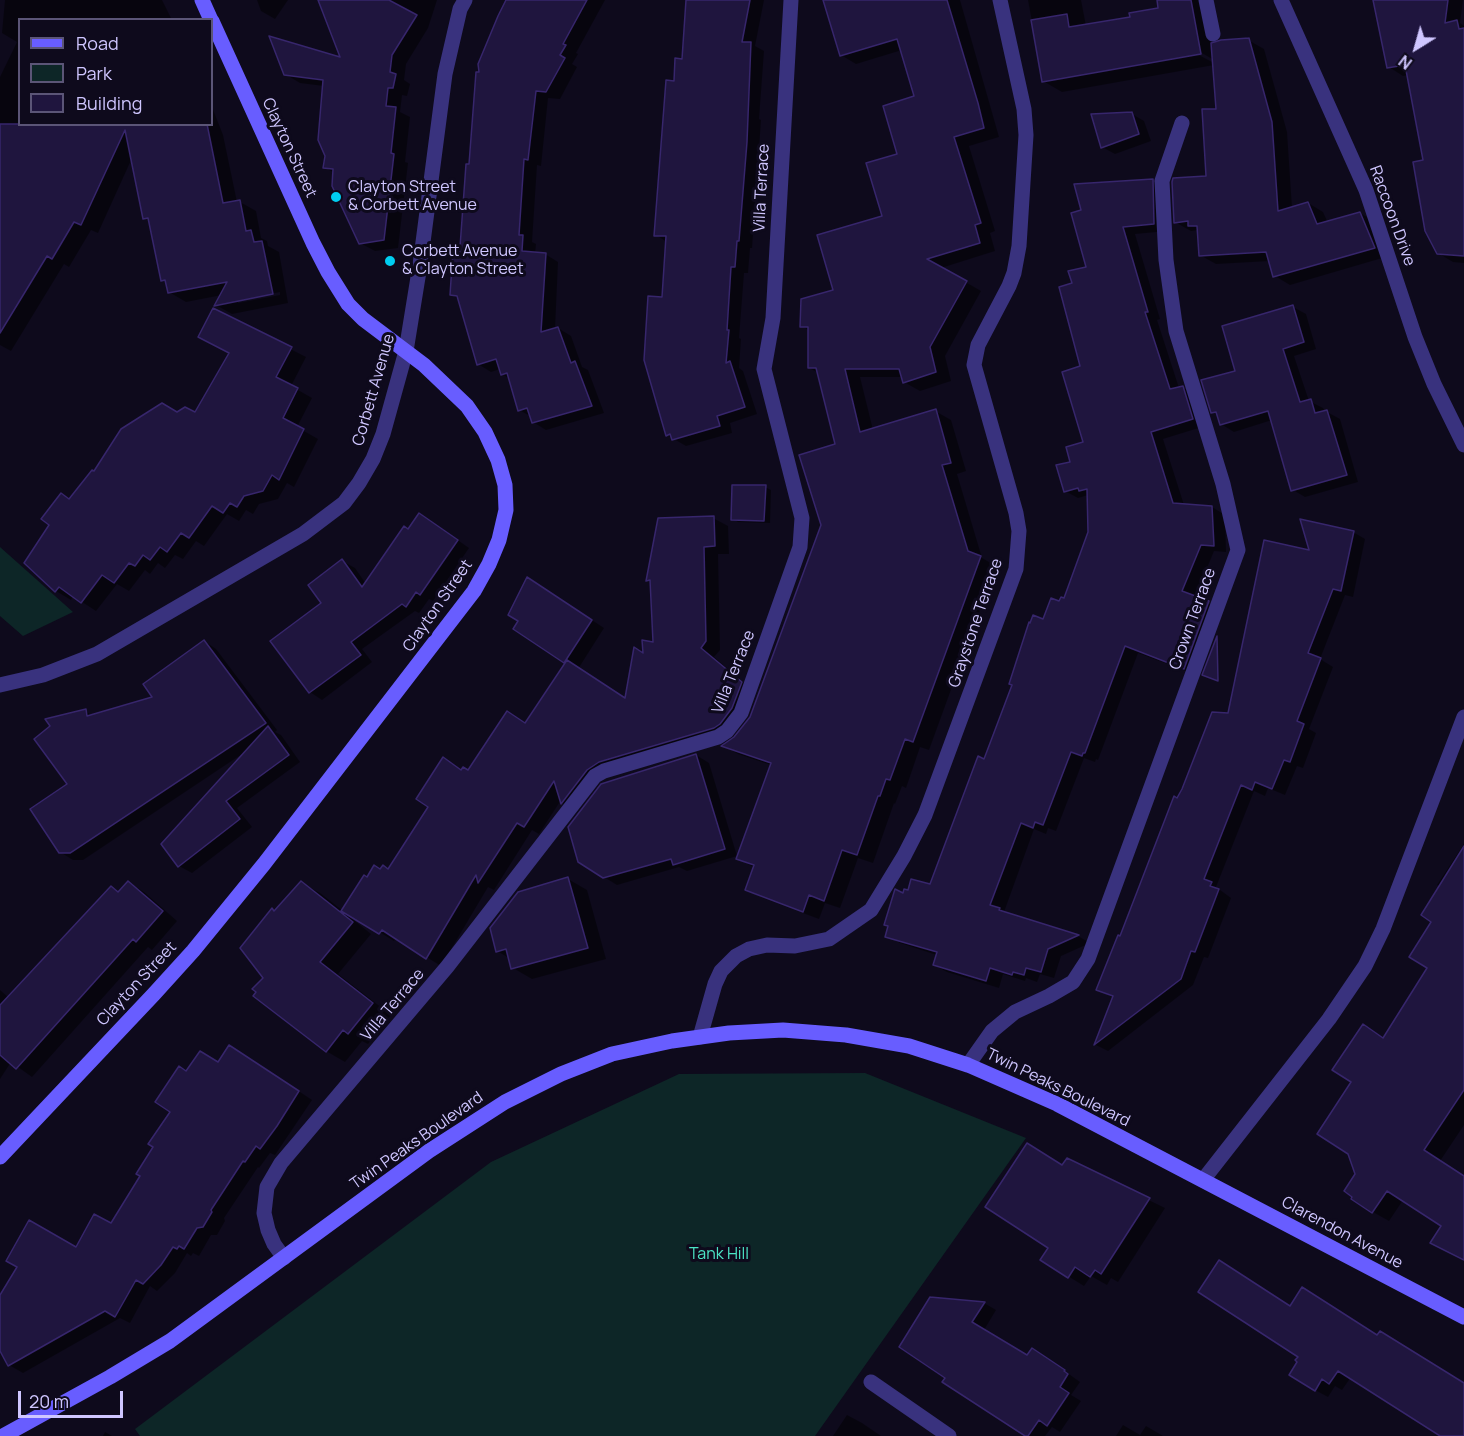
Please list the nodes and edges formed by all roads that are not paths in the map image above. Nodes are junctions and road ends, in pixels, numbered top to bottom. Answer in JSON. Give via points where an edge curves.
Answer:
{"nodes":[{"id":1,"x":202,"y":0,"type":"edge"},
{"id":2,"x":465,"y":0,"type":"edge"},
{"id":3,"x":791,"y":0,"type":"edge"},
{"id":4,"x":1000,"y":0,"type":"edge"},
{"id":5,"x":1206,"y":0,"type":"edge"},
{"id":6,"x":1281,"y":0,"type":"edge"},
{"id":7,"x":210,"y":18,"type":"edge"},
{"id":8,"x":213,"y":24,"type":"edge"},
{"id":9,"x":1213,"y":34,"type":"dead end"},
{"id":10,"x":1182,"y":123,"type":"dead end"},
{"id":11,"x":406,"y":351,"type":"junction"},
{"id":12,"x":1464,"y":445,"type":"edge"},
{"id":13,"x":0,"y":685,"type":"edge"},
{"id":14,"x":1464,"y":717,"type":"edge"},
{"id":15,"x":700,"y":1037,"type":"junction"},
{"id":16,"x":968,"y":1065,"type":"junction"},
{"id":17,"x":0,"y":1156,"type":"edge"},
{"id":18,"x":1203,"y":1180,"type":"junction"},
{"id":19,"x":284,"y":1258,"type":"junction"},
{"id":20,"x":1464,"y":1317,"type":"edge"},
{"id":21,"x":871,"y":1382,"type":"dead end"},
{"id":22,"x":3,"y":1436,"type":"edge"},
{"id":23,"x":949,"y":1436,"type":"edge"}],
"edges":[{"from":1,"to":7,"type":"main road","name":"Clayton Street"},
{"from":2,"to":11,"type":"street","name":"Corbett Avenue","via":[[446,74]]},
{"from":3,"to":19,"type":"street","name":"Villa Terrace","via":[[773,318],[764,369],[802,518],[800,547],[741,712],[718,737],[595,776],[421,1000],[277,1169],[267,1186],[264,1213],[274,1244]]},
{"from":4,"to":15,"type":"street","name":"Graystone Terrace","via":[[1024,109],[1019,246],[1014,273],[978,345],[974,365],[1016,513],[1016,569],[924,815],[871,910],[829,939],[795,946],[767,945],[736,956],[715,984]]},
{"from":5,"to":9,"type":"street"},
{"from":6,"to":12,"type":"street","name":"Raccoon Drive","via":[[1366,190],[1415,337]]},
{"from":8,"to":11,"type":"main road","name":"Clayton Street","via":[[328,272],[348,304]]},
{"from":10,"to":16,"type":"street","name":"Crown Terrace","via":[[1162,181],[1166,260],[1176,331],[1223,484],[1238,550],[1088,959],[1073,982],[1015,1012],[992,1031]]},
{"from":11,"to":13,"type":"street","name":"Corbett Avenue","via":[[373,459],[344,504],[303,534],[97,654],[43,675]]},
{"from":11,"to":17,"type":"main road","name":"Clayton Street","via":[[467,406],[498,460],[506,510],[489,564],[454,619],[227,910],[154,994]]},
{"from":14,"to":18,"type":"street","via":[[1387,919],[1365,966],[1329,1019]]},
{"from":15,"to":16,"type":"main road","name":"Twin Peaks Boulevard","via":[[813,1031],[909,1046]]},
{"from":15,"to":19,"type":"main road","name":"Twin Peaks Boulevard","via":[[612,1054],[505,1102],[444,1140]]},
{"from":16,"to":18,"type":"main road","name":"Twin Peaks Boulevard","via":[[1029,1090]]},
{"from":18,"to":20,"type":"main road","name":"Clarendon Avenue"},
{"from":19,"to":22,"type":"main road","name":"Twin Peaks Boulevard","via":[[141,1360]]},
{"from":21,"to":23,"type":"street"}]}
